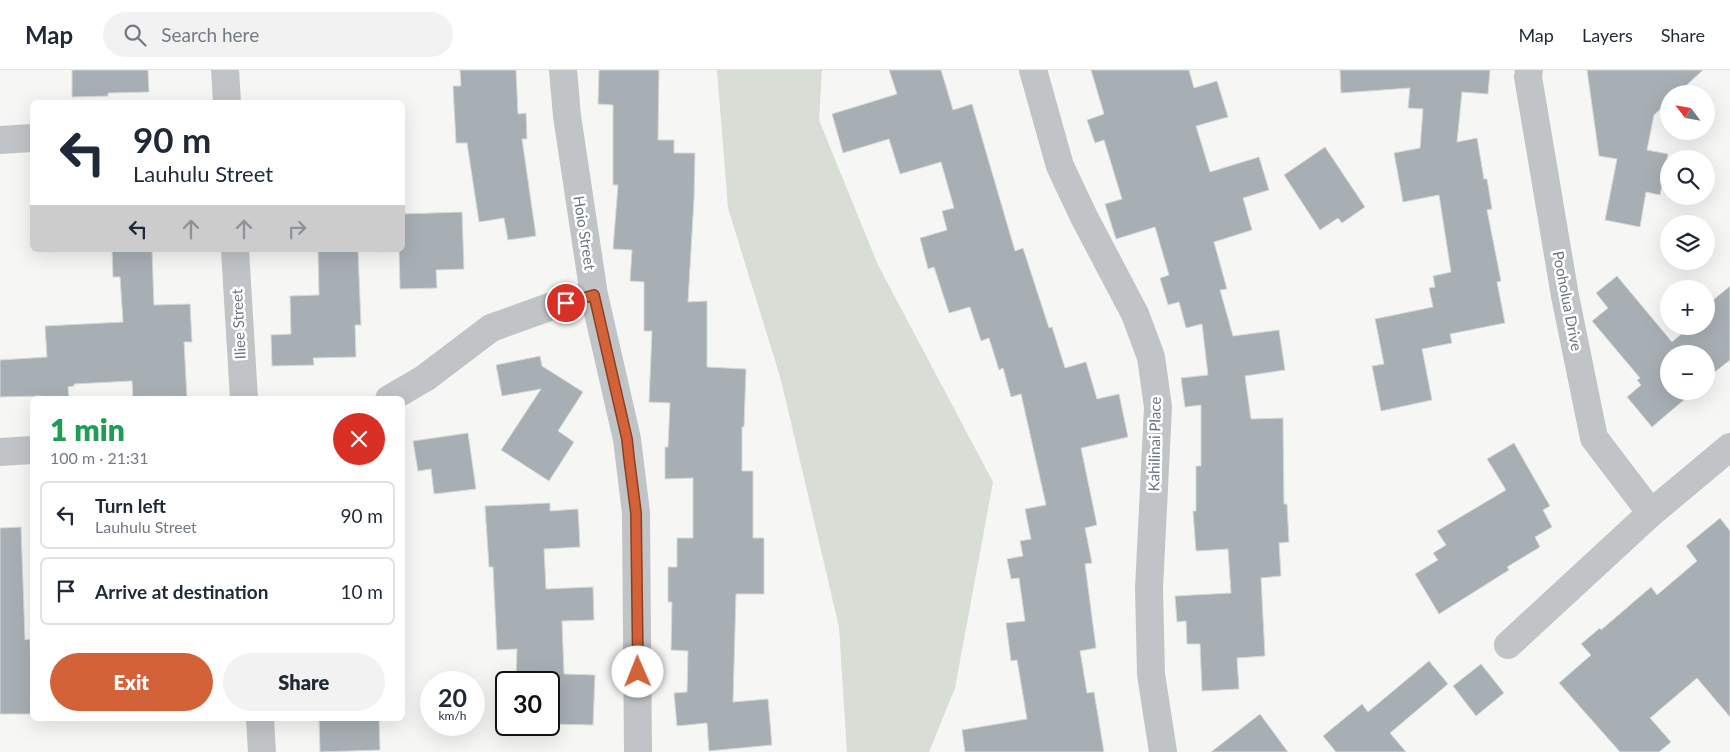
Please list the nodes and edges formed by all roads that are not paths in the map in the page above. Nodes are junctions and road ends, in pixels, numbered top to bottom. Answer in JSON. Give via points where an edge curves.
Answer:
{"nodes":[{"id":1,"x":226,"y":70,"type":"edge"},
{"id":2,"x":563,"y":70,"type":"edge"},
{"id":3,"x":1033,"y":70,"type":"edge"},
{"id":4,"x":1529,"y":70,"type":"edge"},
{"id":5,"x":227,"y":100,"type":"edge"},
{"id":6,"x":30,"y":138,"type":"edge"},
{"id":7,"x":0,"y":140,"type":"edge"},
{"id":8,"x":235,"y":252,"type":"edge"},
{"id":9,"x":594,"y":295,"type":"junction"},
{"id":10,"x":244,"y":396,"type":"edge"},
{"id":11,"x":394,"y":396,"type":"edge"},
{"id":12,"x":1730,"y":447,"type":"edge"},
{"id":13,"x":30,"y":450,"type":"edge"},
{"id":14,"x":0,"y":452,"type":"edge"},
{"id":15,"x":1651,"y":512,"type":"junction"},
{"id":16,"x":1508,"y":645,"type":"dead end"},
{"id":17,"x":260,"y":721,"type":"edge"},
{"id":18,"x":262,"y":752,"type":"edge"},
{"id":19,"x":638,"y":752,"type":"edge"},
{"id":20,"x":1163,"y":752,"type":"edge"}],
"edges":[{"from":1,"to":5,"type":"street"},
{"from":2,"to":9,"type":"street","name":"Hoio Street"},
{"from":3,"to":20,"type":"street","name":"Kahilinai Place","via":[[1060,166],[1135,314],[1151,357],[1158,407],[1149,589],[1151,674]]},
{"from":4,"to":15,"type":"street","name":"Pooholua Drive","via":[[1565,296],[1594,438]]},
{"from":6,"to":7,"type":"street"},
{"from":8,"to":10,"type":"street","name":"Iliee Street"},
{"from":9,"to":11,"type":"street","via":[[491,328],[425,378]]},
{"from":9,"to":19,"type":"street","name":"Hoio Street","via":[[627,439],[636,513]]},
{"from":12,"to":15,"type":"street"},
{"from":13,"to":14,"type":"street"},
{"from":15,"to":16,"type":"street"},
{"from":17,"to":18,"type":"street"}]}
